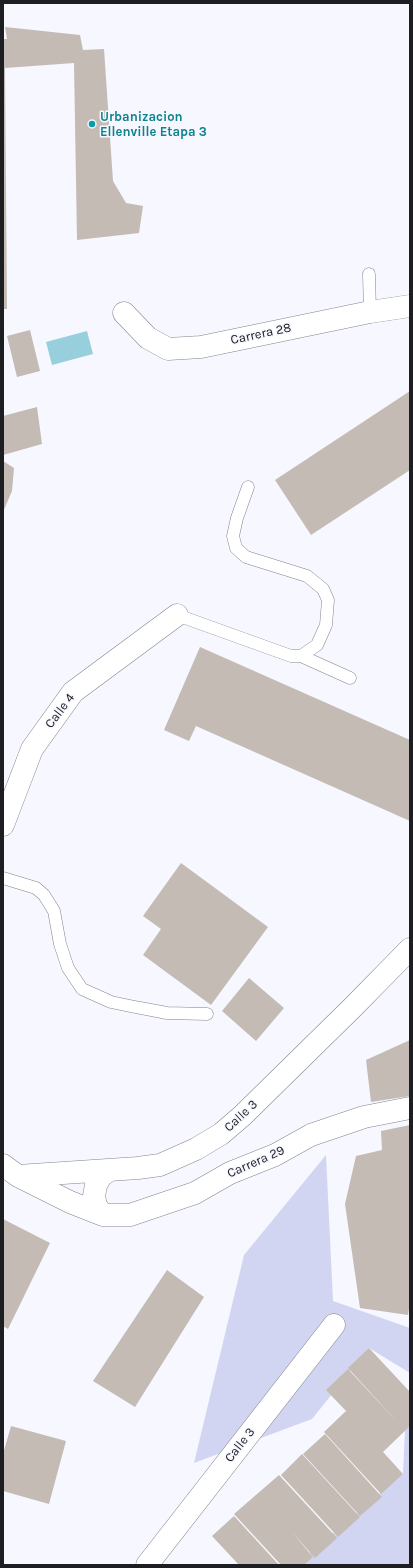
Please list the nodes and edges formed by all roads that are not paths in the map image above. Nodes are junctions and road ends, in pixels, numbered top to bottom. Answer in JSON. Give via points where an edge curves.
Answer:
{"nodes":[{"id":1,"x":369,"y":274,"type":"dead end"},
{"id":2,"x":410,"y":306,"type":"edge"},
{"id":3,"x":370,"y":312,"type":"junction"},
{"id":4,"x":124,"y":313,"type":"dead end"},
{"id":5,"x":248,"y":487,"type":"dead end"},
{"id":6,"x":177,"y":615,"type":"joint"},
{"id":7,"x":301,"y":656,"type":"junction"},
{"id":8,"x":350,"y":678,"type":"dead end"},
{"id":9,"x":3,"y":825,"type":"edge"},
{"id":10,"x":3,"y":878,"type":"edge"},
{"id":11,"x":410,"y":949,"type":"edge"},
{"id":12,"x":207,"y":1014,"type":"dead end"},
{"id":13,"x":410,"y":1108,"type":"edge"},
{"id":14,"x":110,"y":1170,"type":"junction"},
{"id":15,"x":11,"y":1171,"type":"edge"},
{"id":16,"x":103,"y":1215,"type":"junction"},
{"id":17,"x":334,"y":1325,"type":"dead end"},
{"id":18,"x":147,"y":1565,"type":"edge"}],
"edges":[{"from":1,"to":3,"type":"lane"},
{"from":2,"to":3,"type":"street","name":"Carrera 28"},
{"from":3,"to":4,"type":"street","name":"Carrera 28","via":[[201,347],[168,350],[148,338]]},
{"from":5,"to":7,"type":"lane","via":[[233,536],[236,548],[246,557],[307,576],[324,590],[328,600],[326,625],[317,645]]},
{"from":6,"to":7,"type":"lane","via":[[291,656]]},
{"from":6,"to":9,"type":"street","name":"Calle 4","via":[[73,692],[32,749]]},
{"from":7,"to":8,"type":"lane"},
{"from":10,"to":12,"type":"lane","via":[[36,888],[44,895],[54,911],[60,944],[68,968],[82,989],[111,1002],[130,1006],[168,1013]]},
{"from":11,"to":14,"type":"street","name":"Calle 3","via":[[221,1134],[196,1149],[160,1165]]},
{"from":13,"to":16,"type":"street","name":"Carrera 29","via":[[364,1117],[311,1135],[275,1155],[230,1173],[195,1193],[130,1215]]},
{"from":14,"to":15,"type":"street","name":"Calle 3"},
{"from":14,"to":16,"type":"street","via":[[101,1176],[94,1196],[96,1206]]},
{"from":15,"to":16,"type":"street","name":"Carrera 29","via":[[70,1202]]},
{"from":17,"to":18,"type":"street","name":"Calle 3"}]}
